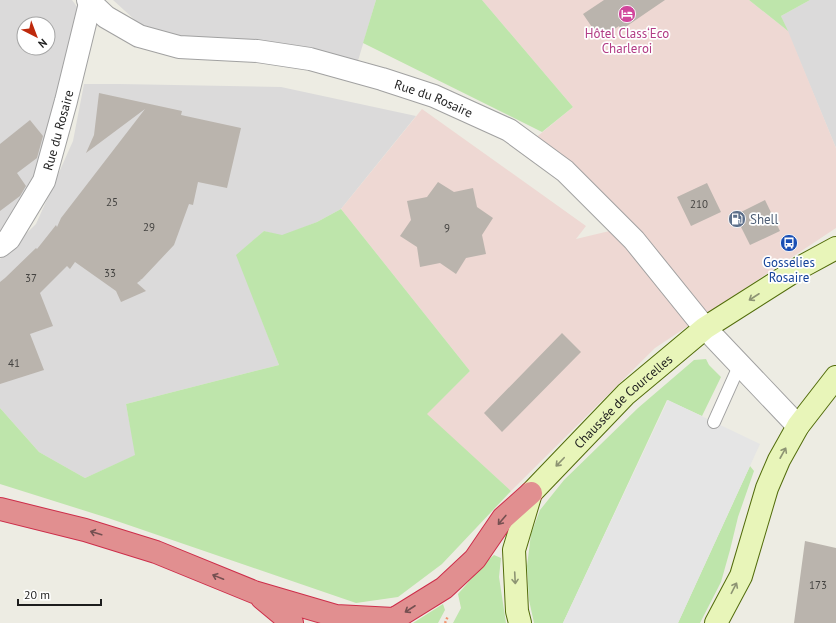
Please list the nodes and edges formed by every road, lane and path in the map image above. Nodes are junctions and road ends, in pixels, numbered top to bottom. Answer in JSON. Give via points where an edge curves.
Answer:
{"nodes":[{"id":1,"x":89,"y":1,"type":"edge"},
{"id":2,"x":0,"y":246,"type":"edge"},
{"id":3,"x":836,"y":248,"type":"edge"},
{"id":4,"x":705,"y":328,"type":"junction"},
{"id":5,"x":740,"y":364,"type":"junction"},
{"id":6,"x":836,"y":377,"type":"edge"},
{"id":7,"x":714,"y":422,"type":"dead end"},
{"id":8,"x":798,"y":426,"type":"junction"},
{"id":9,"x":530,"y":493,"type":"junction"},
{"id":10,"x":0,"y":509,"type":"edge"},
{"id":11,"x":254,"y":592,"type":"junction"},
{"id":12,"x":292,"y":623,"type":"edge"},
{"id":13,"x":520,"y":623,"type":"edge"},
{"id":14,"x":716,"y":623,"type":"edge"}],
"edges":[{"from":1,"to":2,"type":"street","name":"Rue du Rosaire","via":[[44,181],[9,239]]},
{"from":1,"to":4,"type":"street","name":"Rue du Rosaire","via":[[106,18],[139,36],[179,47],[257,50],[310,58],[434,96],[508,130],[565,171],[634,240]]},
{"from":3,"to":4,"type":"main road","name":"Chaussée de Courcelles","one_way":true,"via":[[801,267]]},
{"from":4,"to":5,"type":"street","name":"Rue du Rosaire"},
{"from":4,"to":9,"type":"main road","name":"Chaussée de Courcelles","one_way":true,"via":[[626,394]]},
{"from":5,"to":7,"type":"lane"},
{"from":5,"to":8,"type":"street","name":"Rue du Rosaire"},
{"from":6,"to":8,"type":"main road"},
{"from":14,"to":8,"type":"main road","one_way":true,"via":[[741,576],[767,488]]},
{"from":9,"to":11,"type":"highway","one_way":true,"via":[[502,518],[475,559],[444,588],[394,619],[336,616]]},
{"from":9,"to":13,"type":"main road","name":"Chaussée de Courcelles","one_way":true,"via":[[514,550],[516,611]]},
{"from":11,"to":10,"type":"highway","one_way":true,"via":[[156,552],[86,530]]},
{"from":11,"to":12,"type":"highway"}]}
